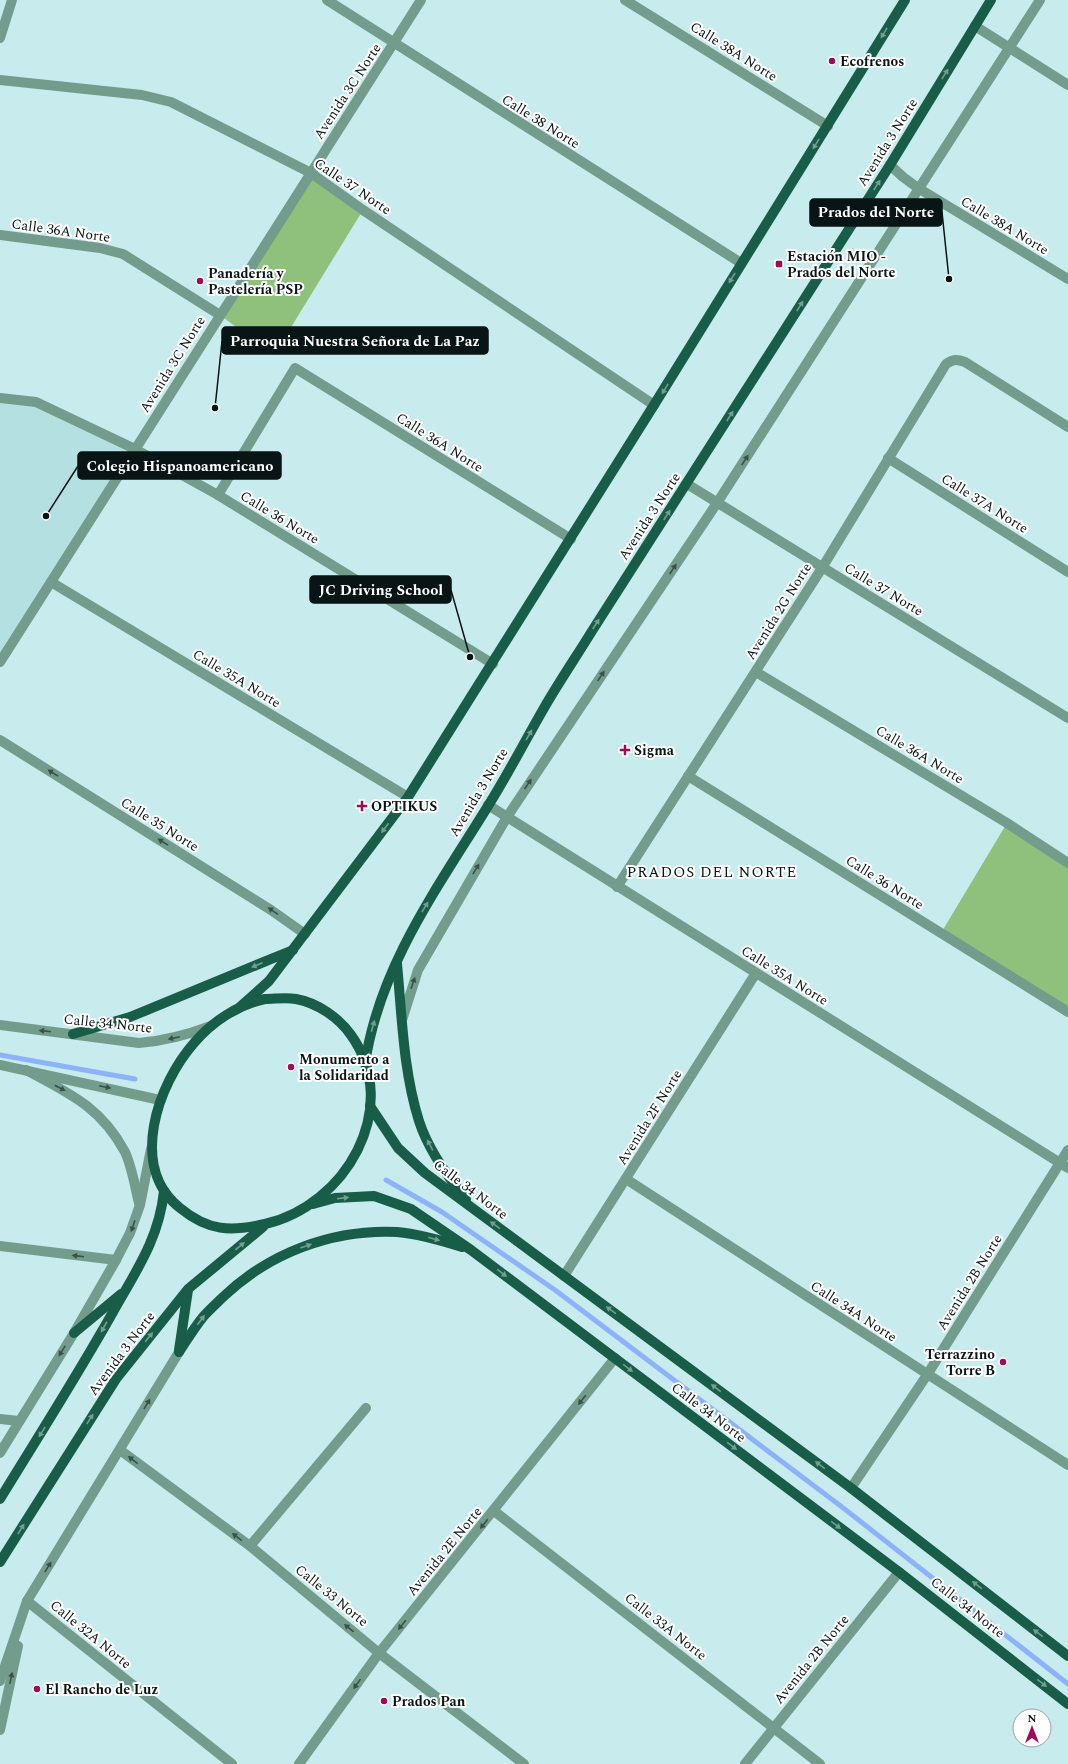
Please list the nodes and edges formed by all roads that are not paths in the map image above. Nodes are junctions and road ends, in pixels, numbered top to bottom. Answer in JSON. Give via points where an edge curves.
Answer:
{"nodes":[{"id":1,"x":12,"y":0,"type":"edge"},
{"id":2,"x":326,"y":0,"type":"edge"},
{"id":3,"x":421,"y":0,"type":"edge"},
{"id":4,"x":626,"y":0,"type":"edge"},
{"id":5,"x":905,"y":0,"type":"edge"},
{"id":6,"x":991,"y":0,"type":"edge"},
{"id":7,"x":1040,"y":0,"type":"edge"},
{"id":8,"x":975,"y":26,"type":"junction"},
{"id":9,"x":0,"y":38,"type":"edge"},
{"id":10,"x":394,"y":44,"type":"junction"},
{"id":11,"x":1009,"y":48,"type":"junction"},
{"id":12,"x":0,"y":80,"type":"edge"},
{"id":13,"x":1068,"y":85,"type":"edge"},
{"id":14,"x":828,"y":126,"type":"junction"},
{"id":15,"x":890,"y":165,"type":"junction"},
{"id":16,"x":311,"y":173,"type":"junction"},
{"id":17,"x":918,"y":188,"type":"junction"},
{"id":18,"x":0,"y":235,"type":"edge"},
{"id":19,"x":741,"y":263,"type":"junction"},
{"id":20,"x":1068,"y":280,"type":"edge"},
{"id":21,"x":220,"y":315,"type":"junction"},
{"id":22,"x":0,"y":398,"type":"edge"},
{"id":23,"x":654,"y":405,"type":"junction"},
{"id":24,"x":1068,"y":427,"type":"edge"},
{"id":25,"x":135,"y":449,"type":"junction"},
{"id":26,"x":888,"y":458,"type":"junction"},
{"id":27,"x":687,"y":484,"type":"junction"},
{"id":28,"x":218,"y":496,"type":"junction"},
{"id":29,"x":717,"y":503,"type":"junction"},
{"id":30,"x":571,"y":539,"type":"junction"},
{"id":31,"x":822,"y":568,"type":"junction"},
{"id":32,"x":1068,"y":572,"type":"edge"},
{"id":33,"x":51,"y":582,"type":"junction"},
{"id":34,"x":0,"y":662,"type":"edge"},
{"id":35,"x":493,"y":664,"type":"junction"},
{"id":36,"x":756,"y":672,"type":"junction"},
{"id":37,"x":1068,"y":718,"type":"edge"},
{"id":38,"x":0,"y":740,"type":"edge"},
{"id":39,"x":688,"y":776,"type":"junction"},
{"id":40,"x":408,"y":797,"type":"junction"},
{"id":41,"x":488,"y":806,"type":"junction"},
{"id":42,"x":507,"y":817,"type":"junction"},
{"id":43,"x":1068,"y":863,"type":"edge"},
{"id":44,"x":617,"y":887,"type":"junction"},
{"id":45,"x":305,"y":934,"type":"junction"},
{"id":46,"x":293,"y":950,"type":"junction"},
{"id":47,"x":397,"y":960,"type":"junction"},
{"id":48,"x":756,"y":973,"type":"junction"},
{"id":49,"x":240,"y":1007,"type":"junction"},
{"id":50,"x":1068,"y":1012,"type":"edge"},
{"id":51,"x":402,"y":1020,"type":"junction"},
{"id":52,"x":0,"y":1025,"type":"edge"},
{"id":53,"x":211,"y":1026,"type":"junction"},
{"id":54,"x":73,"y":1034,"type":"junction"},
{"id":55,"x":365,"y":1064,"type":"junction"},
{"id":56,"x":0,"y":1065,"type":"edge"},
{"id":57,"x":26,"y":1070,"type":"junction"},
{"id":58,"x":160,"y":1100,"type":"junction"},
{"id":59,"x":370,"y":1106,"type":"junction"},
{"id":60,"x":152,"y":1147,"type":"junction"},
{"id":61,"x":1068,"y":1150,"type":"edge"},
{"id":62,"x":1064,"y":1166,"type":"edge"},
{"id":63,"x":626,"y":1179,"type":"junction"},
{"id":64,"x":164,"y":1191,"type":"junction"},
{"id":65,"x":312,"y":1204,"type":"junction"},
{"id":66,"x":140,"y":1205,"type":"junction"},
{"id":67,"x":476,"y":1211,"type":"junction"},
{"id":68,"x":266,"y":1224,"type":"junction"},
{"id":69,"x":0,"y":1246,"type":"edge"},
{"id":70,"x":471,"y":1250,"type":"junction"},
{"id":71,"x":116,"y":1260,"type":"junction"},
{"id":72,"x":564,"y":1276,"type":"junction"},
{"id":73,"x":188,"y":1289,"type":"junction"},
{"id":74,"x":125,"y":1290,"type":"junction"},
{"id":75,"x":74,"y":1333,"type":"junction"},
{"id":76,"x":179,"y":1352,"type":"junction"},
{"id":77,"x":614,"y":1358,"type":"junction"},
{"id":78,"x":927,"y":1375,"type":"junction"},
{"id":79,"x":366,"y":1408,"type":"dead end"},
{"id":80,"x":0,"y":1419,"type":"edge"},
{"id":81,"x":19,"y":1421,"type":"junction"},
{"id":82,"x":120,"y":1450,"type":"junction"},
{"id":83,"x":0,"y":1453,"type":"edge"},
{"id":84,"x":1068,"y":1465,"type":"edge"},
{"id":85,"x":851,"y":1488,"type":"junction"},
{"id":86,"x":0,"y":1499,"type":"edge"},
{"id":87,"x":494,"y":1511,"type":"junction"},
{"id":88,"x":250,"y":1546,"type":"junction"},
{"id":89,"x":0,"y":1562,"type":"edge"},
{"id":90,"x":899,"y":1572,"type":"junction"},
{"id":91,"x":27,"y":1601,"type":"junction"},
{"id":92,"x":379,"y":1653,"type":"junction"},
{"id":93,"x":1068,"y":1656,"type":"edge"},
{"id":94,"x":0,"y":1681,"type":"edge"},
{"id":95,"x":1068,"y":1704,"type":"edge"},
{"id":96,"x":773,"y":1727,"type":"junction"},
{"id":97,"x":0,"y":1730,"type":"edge"},
{"id":98,"x":232,"y":1764,"type":"edge"},
{"id":99,"x":299,"y":1764,"type":"edge"},
{"id":100,"x":524,"y":1764,"type":"edge"},
{"id":101,"x":745,"y":1764,"type":"edge"},
{"id":102,"x":820,"y":1764,"type":"edge"}],
"edges":[{"from":1,"to":9,"type":"street"},
{"from":2,"to":10,"type":"street","name":"Calle 38 Norte"},
{"from":3,"to":10,"type":"street","name":"Avenida 3C Norte"},
{"from":4,"to":14,"type":"street","name":"Calle 38A Norte"},
{"from":5,"to":14,"type":"main road","one_way":true},
{"from":6,"to":8,"type":"main road","name":"Avenida 3 Norte"},
{"from":7,"to":11,"type":"street"},
{"from":8,"to":11,"type":"street"},
{"from":15,"to":8,"type":"main road","name":"Avenida 3 Norte","one_way":true},
{"from":10,"to":16,"type":"street","name":"Avenida 3C Norte"},
{"from":10,"to":19,"type":"street","name":"Calle 38 Norte"},
{"from":11,"to":13,"type":"street"},
{"from":11,"to":17,"type":"street"},
{"from":12,"to":16,"type":"street","name":"Calle 37 Norte","via":[[142,95],[171,102]]},
{"from":14,"to":19,"type":"main road","one_way":true},
{"from":15,"to":17,"type":"street","name":"Calle 38A Norte"},
{"from":27,"to":15,"type":"main road","name":"Avenida 3 Norte","one_way":true},
{"from":16,"to":21,"type":"street","name":"Avenida 3C Norte"},
{"from":16,"to":23,"type":"street","name":"Calle 37 Norte"},
{"from":17,"to":20,"type":"street","name":"Calle 38A Norte"},
{"from":29,"to":17,"type":"street","one_way":true},
{"from":18,"to":21,"type":"street","name":"Calle 36A Norte","via":[[100,248],[123,254]]},
{"from":19,"to":23,"type":"main road","one_way":true},
{"from":21,"to":25,"type":"street","name":"Avenida 3C Norte"},
{"from":22,"to":25,"type":"street","name":"Calle 36 Norte","via":[[36,402]]},
{"from":23,"to":30,"type":"main road"},
{"from":24,"to":26,"type":"street","name":"Avenida 2G Norte","via":[[965,362],[951,360],[946,364]]},
{"from":25,"to":28,"type":"street","name":"Calle 36 Norte"},
{"from":25,"to":33,"type":"street","name":"Avenida 3C Norte"},
{"from":26,"to":31,"type":"street","name":"Avenida 2G Norte"},
{"from":26,"to":32,"type":"street","name":"Calle 37A Norte"},
{"from":27,"to":29,"type":"street","name":"Calle 37 Norte"},
{"from":41,"to":27,"type":"main road","name":"Avenida 3 Norte","one_way":true,"via":[[544,708]]},
{"from":28,"to":30,"type":"street","name":"Calle 36A Norte","via":[[295,368]]},
{"from":28,"to":35,"type":"street","name":"Calle 36 Norte"},
{"from":29,"to":31,"type":"street","name":"Calle 37 Norte"},
{"from":42,"to":29,"type":"street","one_way":true},
{"from":30,"to":35,"type":"main road"},
{"from":31,"to":36,"type":"street","name":"Avenida 2G Norte"},
{"from":31,"to":37,"type":"street","name":"Calle 37 Norte"},
{"from":33,"to":34,"type":"street","name":"Avenida 3C Norte"},
{"from":33,"to":40,"type":"street","name":"Calle 35A Norte"},
{"from":35,"to":40,"type":"main road"},
{"from":36,"to":39,"type":"street","name":"Avenida 2G Norte"},
{"from":36,"to":43,"type":"street","name":"Calle 36A Norte","via":[[1007,823]]},
{"from":45,"to":38,"type":"street","name":"Calle 35 Norte","one_way":true},
{"from":39,"to":44,"type":"street","name":"Avenida 2G Norte"},
{"from":39,"to":50,"type":"street","name":"Calle 36 Norte"},
{"from":40,"to":45,"type":"main road","one_way":true},
{"from":41,"to":42,"type":"street","name":"Calle 35A Norte"},
{"from":47,"to":41,"type":"main road","name":"Avenida 3 Norte","one_way":true,"via":[[420,916]]},
{"from":42,"to":44,"type":"street","name":"Calle 35A Norte"},
{"from":51,"to":42,"type":"street","one_way":true,"via":[[418,970]]},
{"from":44,"to":48,"type":"street","name":"Calle 35A Norte"},
{"from":45,"to":46,"type":"main road"},
{"from":46,"to":49,"type":"main road","via":[[269,981]]},
{"from":46,"to":54,"type":"main road","one_way":true,"via":[[130,1017]]},
{"from":47,"to":51,"type":"main road"},
{"from":55,"to":47,"type":"main road","name":"Avenida 3 Norte","one_way":true,"via":[[376,1015]]},
{"from":48,"to":62,"type":"street","name":"Calle 35A Norte"},
{"from":48,"to":63,"type":"street","name":"Avenida 2F Norte"},
{"from":49,"to":53,"type":"main road"},
{"from":49,"to":55,"type":"main road","via":[[265,999],[296,999],[322,1008],[344,1026],[357,1044]]},
{"from":67,"to":51,"type":"main road","one_way":true,"via":[[449,1178],[419,1121],[405,1061]]},
{"from":54,"to":52,"type":"street","name":"Calle 34 Norte","one_way":true},
{"from":53,"to":54,"type":"street","name":"Calle 34 Norte","one_way":true,"via":[[158,1042],[139,1043]]},
{"from":53,"to":58,"type":"main road","via":[[194,1042],[175,1068]]},
{"from":55,"to":59,"type":"main road","via":[[370,1082]]},
{"from":56,"to":57,"type":"street"},
{"from":57,"to":58,"type":"street","one_way":true},
{"from":57,"to":66,"type":"street","one_way":true,"via":[[80,1099],[106,1123],[126,1153]]},
{"from":58,"to":60,"type":"main road"},
{"from":59,"to":65,"type":"main road","via":[[365,1132],[347,1169],[329,1191]]},
{"from":59,"to":67,"type":"main road","name":"Calle 34 Norte","via":[[398,1148],[425,1173]]},
{"from":60,"to":64,"type":"main road","via":[[155,1172]]},
{"from":60,"to":66,"type":"street"},
{"from":61,"to":62,"type":"street","name":"Avenida 2B Norte"},
{"from":62,"to":78,"type":"street","name":"Avenida 2B Norte"},
{"from":63,"to":72,"type":"street","name":"Avenida 2F Norte"},
{"from":63,"to":78,"type":"street","name":"Calle 34A Norte"},
{"from":64,"to":68,"type":"main road","via":[[191,1217],[208,1225],[230,1230]]},
{"from":64,"to":74,"type":"main road","name":"Avenida 3 Norte","via":[[162,1212],[151,1244]]},
{"from":65,"to":68,"type":"main road","via":[[296,1214]]},
{"from":65,"to":70,"type":"main road","name":"Calle 34 Norte","one_way":true,"via":[[335,1198],[374,1196],[411,1209]]},
{"from":66,"to":71,"type":"street","one_way":true,"via":[[130,1233]]},
{"from":72,"to":67,"type":"main road","name":"Calle 34 Norte","one_way":true},
{"from":73,"to":68,"type":"main road","name":"Avenida 3 Norte","one_way":true},
{"from":71,"to":69,"type":"street","one_way":true},
{"from":76,"to":70,"type":"main road","one_way":true,"via":[[204,1316],[232,1288],[276,1258],[305,1245],[335,1237],[397,1232],[428,1237]]},
{"from":70,"to":77,"type":"main road","name":"Calle 34 Norte","one_way":true},
{"from":71,"to":75,"type":"street"},
{"from":85,"to":72,"type":"main road","name":"Calle 34 Norte","one_way":true},
{"from":73,"to":76,"type":"main road"},
{"from":89,"to":73,"type":"main road","name":"Avenida 3 Norte","one_way":true,"via":[[116,1379]]},
{"from":74,"to":75,"type":"main road"},
{"from":74,"to":86,"type":"main road","name":"Avenida 3 Norte","one_way":true,"via":[[85,1363]]},
{"from":75,"to":81,"type":"street","one_way":true},
{"from":82,"to":76,"type":"street","one_way":true},
{"from":77,"to":87,"type":"street","name":"Avenida 2E Norte","one_way":true},
{"from":77,"to":90,"type":"main road","name":"Calle 34 Norte","one_way":true},
{"from":78,"to":84,"type":"street","name":"Calle 34A Norte"},
{"from":78,"to":85,"type":"street","name":"Avenida 2B Norte"},
{"from":79,"to":88,"type":"street"},
{"from":80,"to":81,"type":"street"},
{"from":81,"to":83,"type":"street"},
{"from":88,"to":82,"type":"street","name":"Calle 33 Norte","one_way":true},
{"from":91,"to":82,"type":"street","one_way":true},
{"from":93,"to":85,"type":"main road","name":"Calle 34 Norte","one_way":true},
{"from":87,"to":92,"type":"street","name":"Avenida 2E Norte","one_way":true},
{"from":87,"to":96,"type":"street","name":"Calle 33A Norte"},
{"from":92,"to":88,"type":"street","name":"Calle 33 Norte","one_way":true},
{"from":90,"to":95,"type":"main road","name":"Calle 34 Norte","one_way":true},
{"from":90,"to":96,"type":"street","name":"Avenida 2B Norte"},
{"from":91,"to":94,"type":"street"},
{"from":97,"to":91,"type":"street","one_way":true},
{"from":91,"to":98,"type":"street","name":"Calle 32A Norte"},
{"from":92,"to":99,"type":"street","name":"Avenida 2E Norte","one_way":true},
{"from":92,"to":100,"type":"street","name":"Calle 33 Norte"},
{"from":96,"to":101,"type":"street","name":"Avenida 2B Norte"},
{"from":96,"to":102,"type":"street","name":"Calle 33A Norte"}]}
